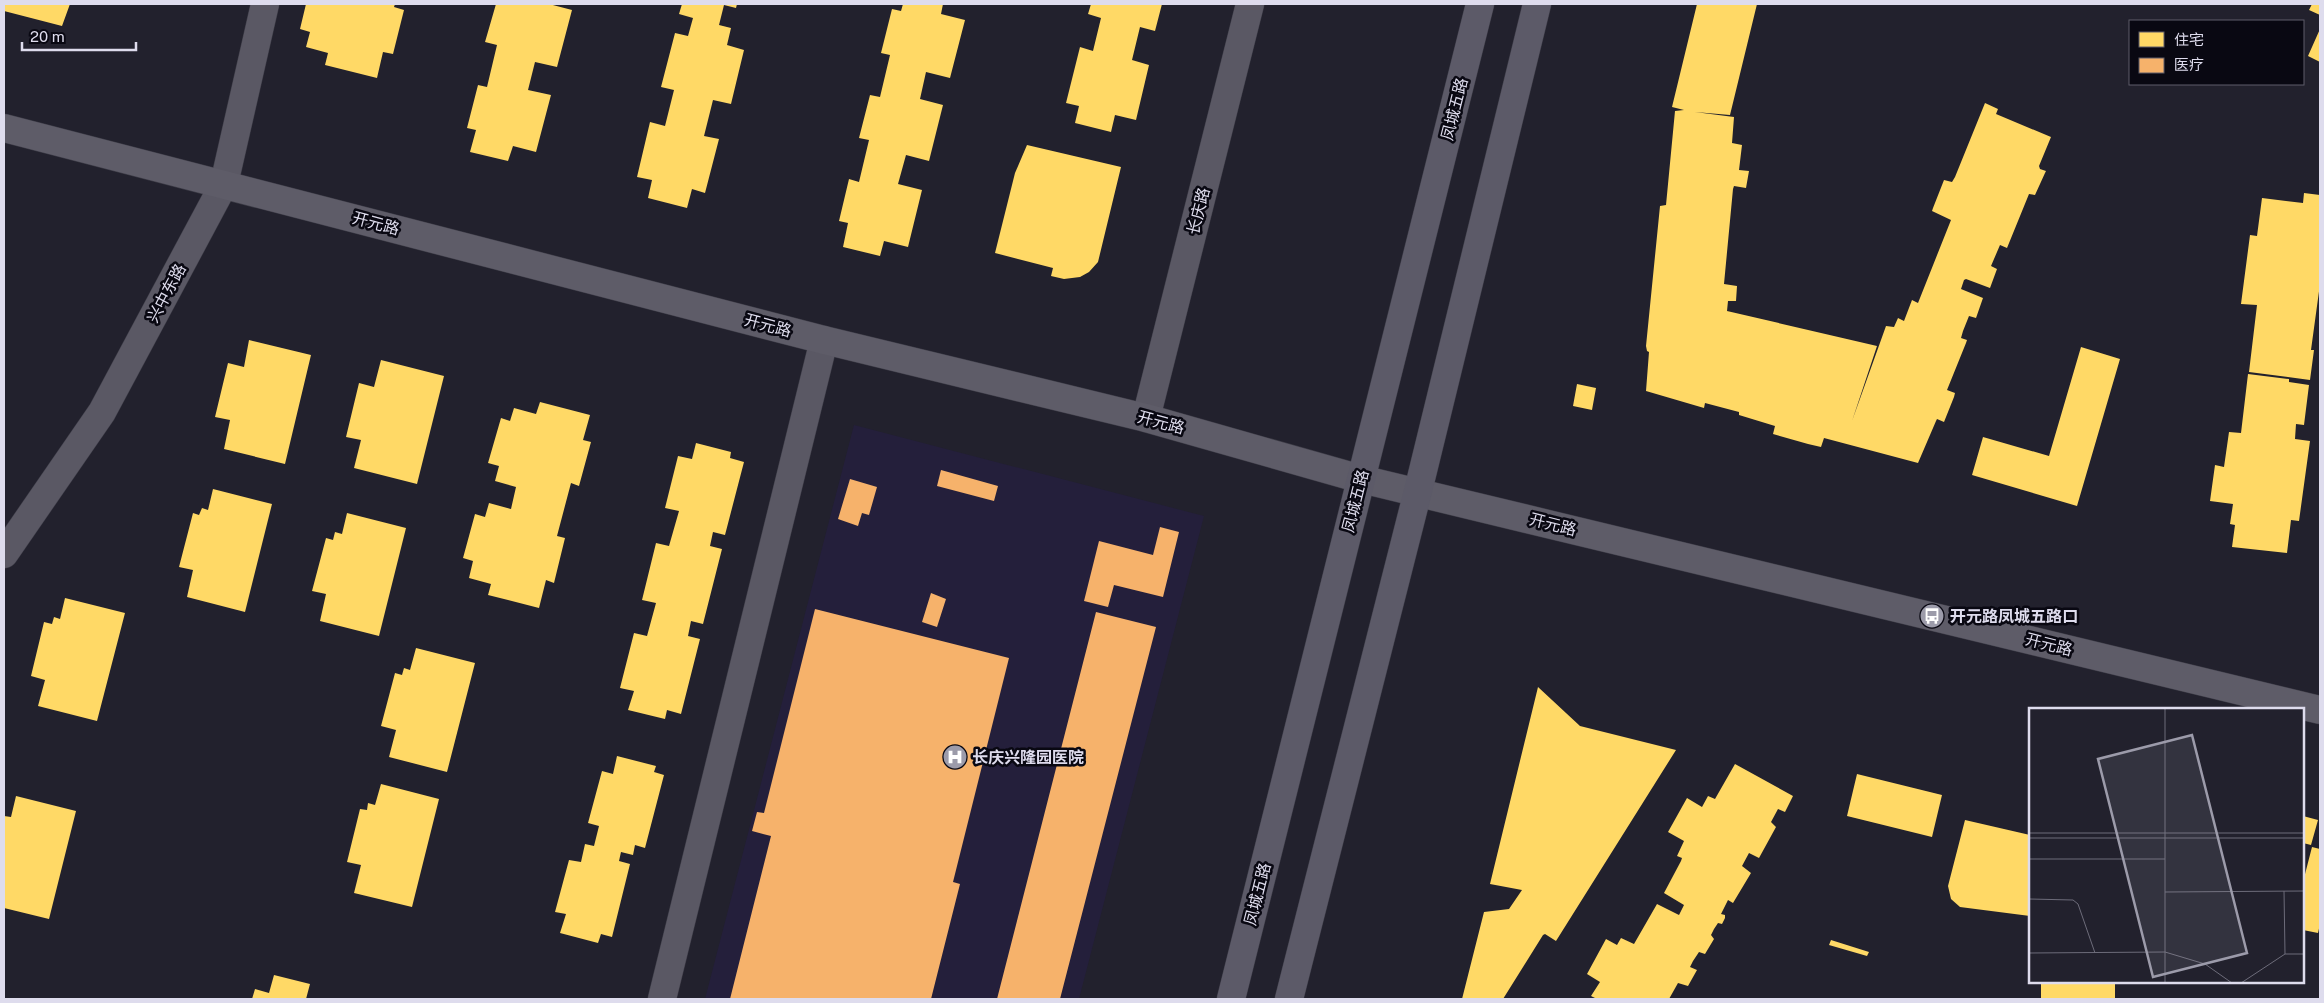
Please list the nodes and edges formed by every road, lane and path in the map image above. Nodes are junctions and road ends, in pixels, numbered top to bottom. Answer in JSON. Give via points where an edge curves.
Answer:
{"nodes":[{"id":1,"x":265,"y":4,"type":"edge"},
{"id":2,"x":1250,"y":4,"type":"edge"},
{"id":3,"x":1480,"y":4,"type":"edge"},
{"id":4,"x":1537,"y":4,"type":"edge"},
{"id":5,"x":4,"y":128,"type":"edge"},
{"id":6,"x":224,"y":184,"type":"junction"},
{"id":7,"x":824,"y":340,"type":"junction"},
{"id":8,"x":1146,"y":418,"type":"junction"},
{"id":9,"x":1361,"y":479,"type":"junction"},
{"id":10,"x":1418,"y":492,"type":"junction"},
{"id":11,"x":4,"y":554,"type":"edge"},
{"id":12,"x":2320,"y":710,"type":"edge"},
{"id":13,"x":662,"y":999,"type":"edge"},
{"id":14,"x":1231,"y":999,"type":"edge"},
{"id":15,"x":1289,"y":999,"type":"edge"}],
"edges":[{"from":1,"to":6,"type":"street","name":"兴中东路"},
{"from":2,"to":8,"type":"street","name":"长庆路"},
{"from":3,"to":9,"type":"main road","name":"凤城五路"},
{"from":4,"to":10,"type":"main road"},
{"from":5,"to":6,"type":"street","name":"开元路"},
{"from":6,"to":7,"type":"street","name":"开元路"},
{"from":6,"to":11,"type":"street","name":"兴中东路","via":[[102,412]]},
{"from":7,"to":8,"type":"street","name":"开元路"},
{"from":7,"to":13,"type":"street"},
{"from":8,"to":9,"type":"street","name":"开元路"},
{"from":9,"to":10,"type":"street","name":"开元路"},
{"from":9,"to":14,"type":"main road","name":"凤城五路"},
{"from":10,"to":12,"type":"street","name":"开元路"},
{"from":10,"to":15,"type":"main road"}]}
